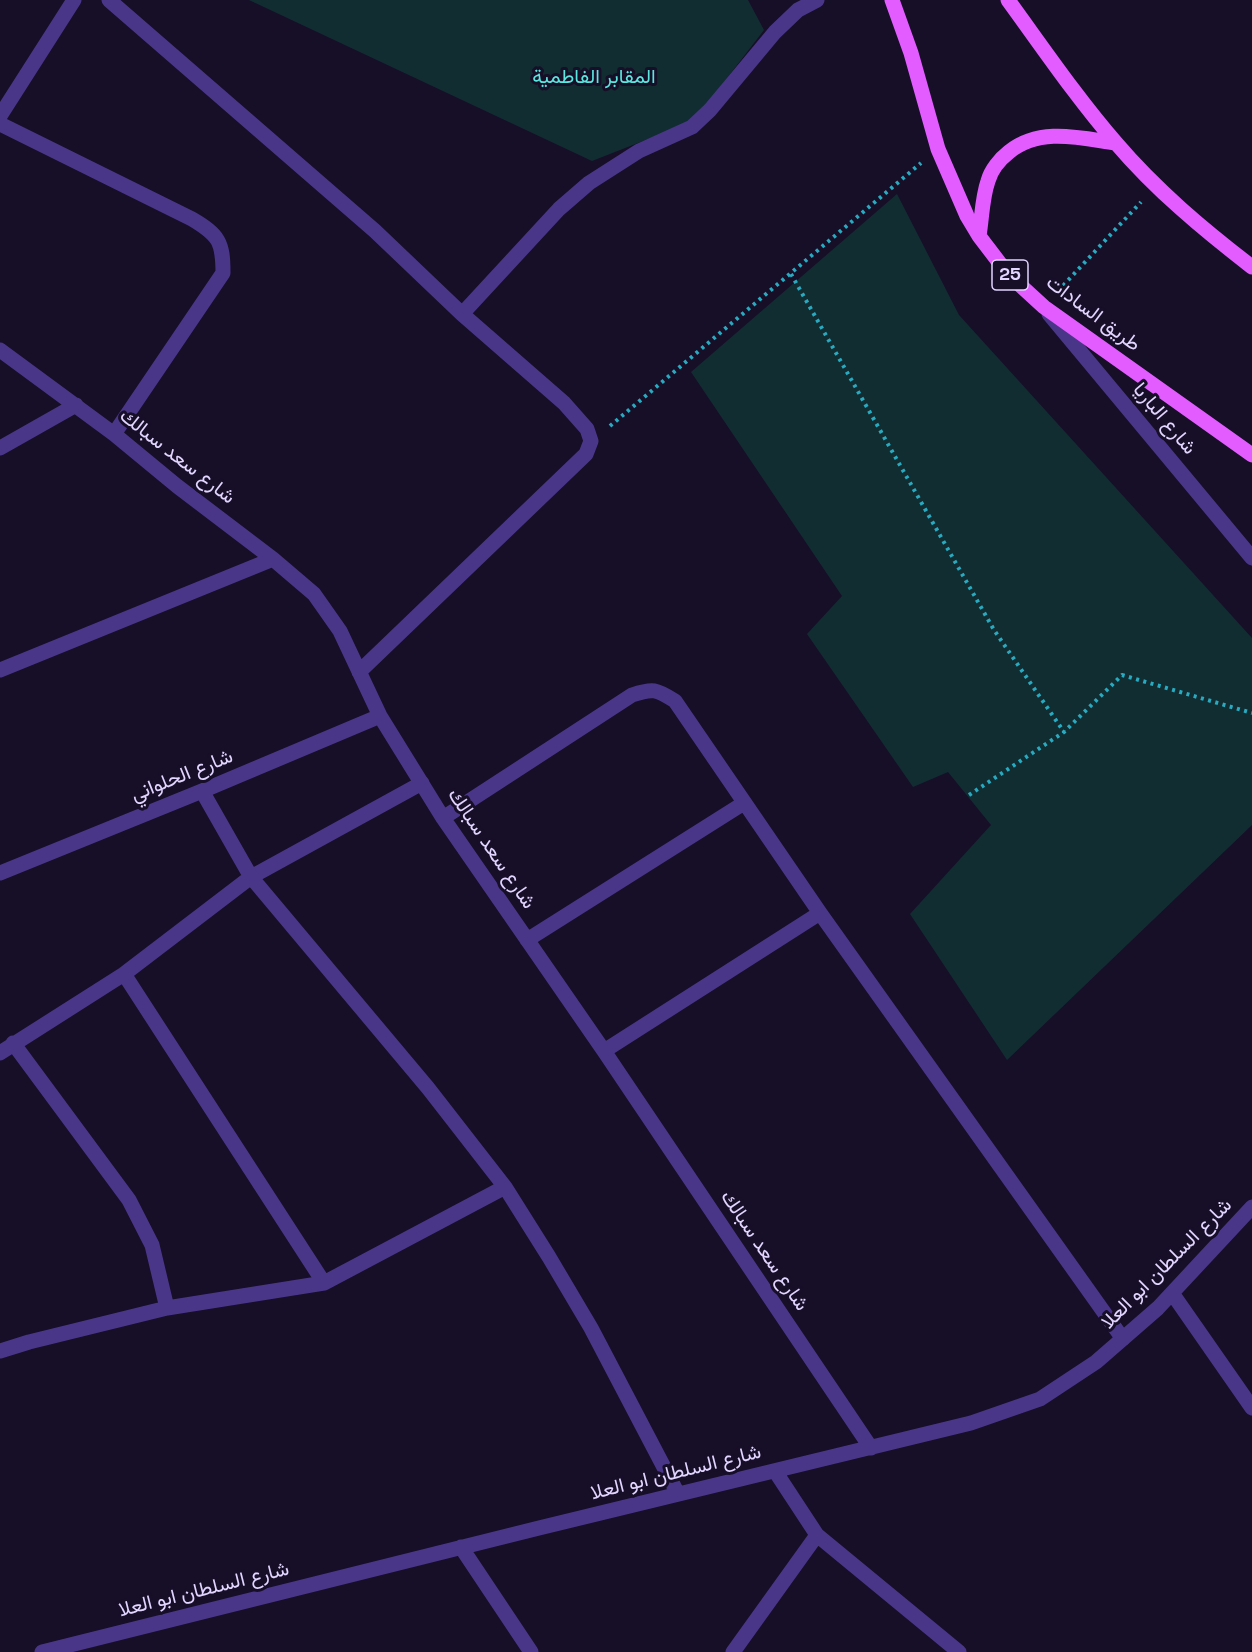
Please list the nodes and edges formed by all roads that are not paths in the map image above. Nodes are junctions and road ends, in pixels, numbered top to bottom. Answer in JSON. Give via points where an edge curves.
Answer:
{"nodes":[{"id":1,"x":74,"y":0,"type":"edge"},
{"id":2,"x":109,"y":0,"type":"edge"},
{"id":3,"x":817,"y":0,"type":"edge"},
{"id":4,"x":892,"y":0,"type":"edge"},
{"id":5,"x":1008,"y":0,"type":"edge"},
{"id":6,"x":0,"y":116,"type":"edge"},
{"id":7,"x":0,"y":124,"type":"edge"},
{"id":8,"x":1116,"y":143,"type":"junction"},
{"id":9,"x":979,"y":236,"type":"junction"},
{"id":10,"x":1252,"y":267,"type":"edge"},
{"id":11,"x":1044,"y":307,"type":"junction"},
{"id":12,"x":462,"y":314,"type":"junction"},
{"id":13,"x":0,"y":350,"type":"edge"},
{"id":14,"x":76,"y":405,"type":"junction"},
{"id":15,"x":114,"y":434,"type":"junction"},
{"id":16,"x":0,"y":448,"type":"edge"},
{"id":17,"x":1252,"y":455,"type":"edge"},
{"id":18,"x":1252,"y":558,"type":"edge"},
{"id":19,"x":273,"y":559,"type":"junction"},
{"id":20,"x":0,"y":670,"type":"edge"},
{"id":21,"x":359,"y":672,"type":"junction"},
{"id":22,"x":380,"y":716,"type":"junction"},
{"id":23,"x":422,"y":783,"type":"junction"},
{"id":24,"x":202,"y":791,"type":"junction"},
{"id":25,"x":744,"y":803,"type":"junction"},
{"id":26,"x":443,"y":818,"type":"junction"},
{"id":27,"x":0,"y":873,"type":"edge"},
{"id":28,"x":251,"y":878,"type":"junction"},
{"id":29,"x":820,"y":913,"type":"junction"},
{"id":30,"x":527,"y":940,"type":"junction"},
{"id":31,"x":124,"y":974,"type":"junction"},
{"id":32,"x":13,"y":1043,"type":"junction"},
{"id":33,"x":604,"y":1051,"type":"junction"},
{"id":34,"x":0,"y":1053,"type":"edge"},
{"id":35,"x":504,"y":1187,"type":"junction"},
{"id":36,"x":1252,"y":1207,"type":"edge"},
{"id":37,"x":324,"y":1283,"type":"junction"},
{"id":38,"x":1172,"y":1293,"type":"junction"},
{"id":39,"x":167,"y":1308,"type":"junction"},
{"id":40,"x":1123,"y":1339,"type":"junction"},
{"id":41,"x":0,"y":1351,"type":"edge"},
{"id":42,"x":1252,"y":1408,"type":"edge"},
{"id":43,"x":871,"y":1448,"type":"junction"},
{"id":44,"x":775,"y":1471,"type":"junction"},
{"id":45,"x":678,"y":1494,"type":"junction"},
{"id":46,"x":817,"y":1535,"type":"junction"},
{"id":47,"x":461,"y":1547,"type":"junction"},
{"id":48,"x":42,"y":1652,"type":"edge"},
{"id":49,"x":531,"y":1652,"type":"edge"},
{"id":50,"x":733,"y":1652,"type":"edge"},
{"id":51,"x":959,"y":1652,"type":"edge"}],
"edges":[{"from":1,"to":6,"type":"street"},
{"from":2,"to":12,"type":"street","via":[[375,231]]},
{"from":3,"to":12,"type":"street","via":[[798,10],[775,32],[692,127],[639,151],[566,203]]},
{"from":4,"to":9,"type":"main road","name":"طريق السادات","number":"25","via":[[938,149]]},
{"from":5,"to":8,"type":"main road"},
{"from":7,"to":15,"type":"street","via":[[192,219],[211,230],[223,250],[223,273]]},
{"from":8,"to":9,"type":"main road","via":[[1041,136],[1019,144],[1000,159],[988,180]]},
{"from":8,"to":10,"type":"main road","via":[[1156,186]]},
{"from":9,"to":11,"type":"main road","name":"طريق السادات","number":"25","via":[[1008,274]]},
{"from":11,"to":17,"type":"main road","name":"طريق السادات","number":"25"},
{"from":11,"to":18,"type":"street","name":"شارع الباريا"},
{"from":12,"to":21,"type":"street","via":[[564,403],[587,429],[591,441],[586,454]]},
{"from":13,"to":14,"type":"street","name":"شارع سعد سبالك"},
{"from":14,"to":15,"type":"street","name":"شارع سعد سبالك"},
{"from":14,"to":16,"type":"street"},
{"from":15,"to":19,"type":"street","name":"شارع سعد سبالك"},
{"from":19,"to":20,"type":"street"},
{"from":19,"to":21,"type":"street","name":"شارع سعد سبالك","via":[[314,594],[340,631]]},
{"from":21,"to":22,"type":"street","name":"شارع سعد سبالك"},
{"from":22,"to":23,"type":"street","name":"شارع سعد سبالك"},
{"from":22,"to":24,"type":"street","name":"شارع الحلواني"},
{"from":23,"to":26,"type":"street","name":"شارع سعد سبالك"},
{"from":23,"to":28,"type":"street"},
{"from":24,"to":27,"type":"street","name":"شارع الحلواني"},
{"from":24,"to":28,"type":"street"},
{"from":25,"to":26,"type":"street","via":[[675,701],[650,689],[632,695]]},
{"from":25,"to":29,"type":"street"},
{"from":25,"to":30,"type":"street"},
{"from":26,"to":30,"type":"street","name":"شارع سعد سبالك"},
{"from":28,"to":31,"type":"street"},
{"from":28,"to":35,"type":"street","via":[[428,1088]]},
{"from":29,"to":33,"type":"street"},
{"from":29,"to":40,"type":"street"},
{"from":30,"to":33,"type":"street","name":"شارع سعد سبالك"},
{"from":31,"to":32,"type":"street"},
{"from":31,"to":37,"type":"street"},
{"from":32,"to":34,"type":"street"},
{"from":32,"to":39,"type":"street","via":[[129,1200],[152,1245]]},
{"from":33,"to":43,"type":"street","name":"شارع سعد سبالك"},
{"from":35,"to":37,"type":"street"},
{"from":35,"to":45,"type":"street","via":[[591,1328]]},
{"from":36,"to":38,"type":"street","name":"شارع السلطان ابو العلا"},
{"from":37,"to":39,"type":"street"},
{"from":38,"to":40,"type":"street","name":"شارع السلطان ابو العلا"},
{"from":38,"to":42,"type":"street"},
{"from":39,"to":41,"type":"street"},
{"from":40,"to":43,"type":"street","name":"شارع السلطان ابو العلا","via":[[1040,1399],[971,1423]]},
{"from":43,"to":44,"type":"street","name":"شارع السلطان ابو العلا"},
{"from":44,"to":45,"type":"street","name":"شارع السلطان ابو العلا"},
{"from":44,"to":46,"type":"street"},
{"from":45,"to":47,"type":"street","name":"شارع السلطان ابو العلا"},
{"from":46,"to":50,"type":"street"},
{"from":46,"to":51,"type":"street"},
{"from":47,"to":48,"type":"street","name":"شارع السلطان ابو العلا"},
{"from":47,"to":49,"type":"street"}]}
